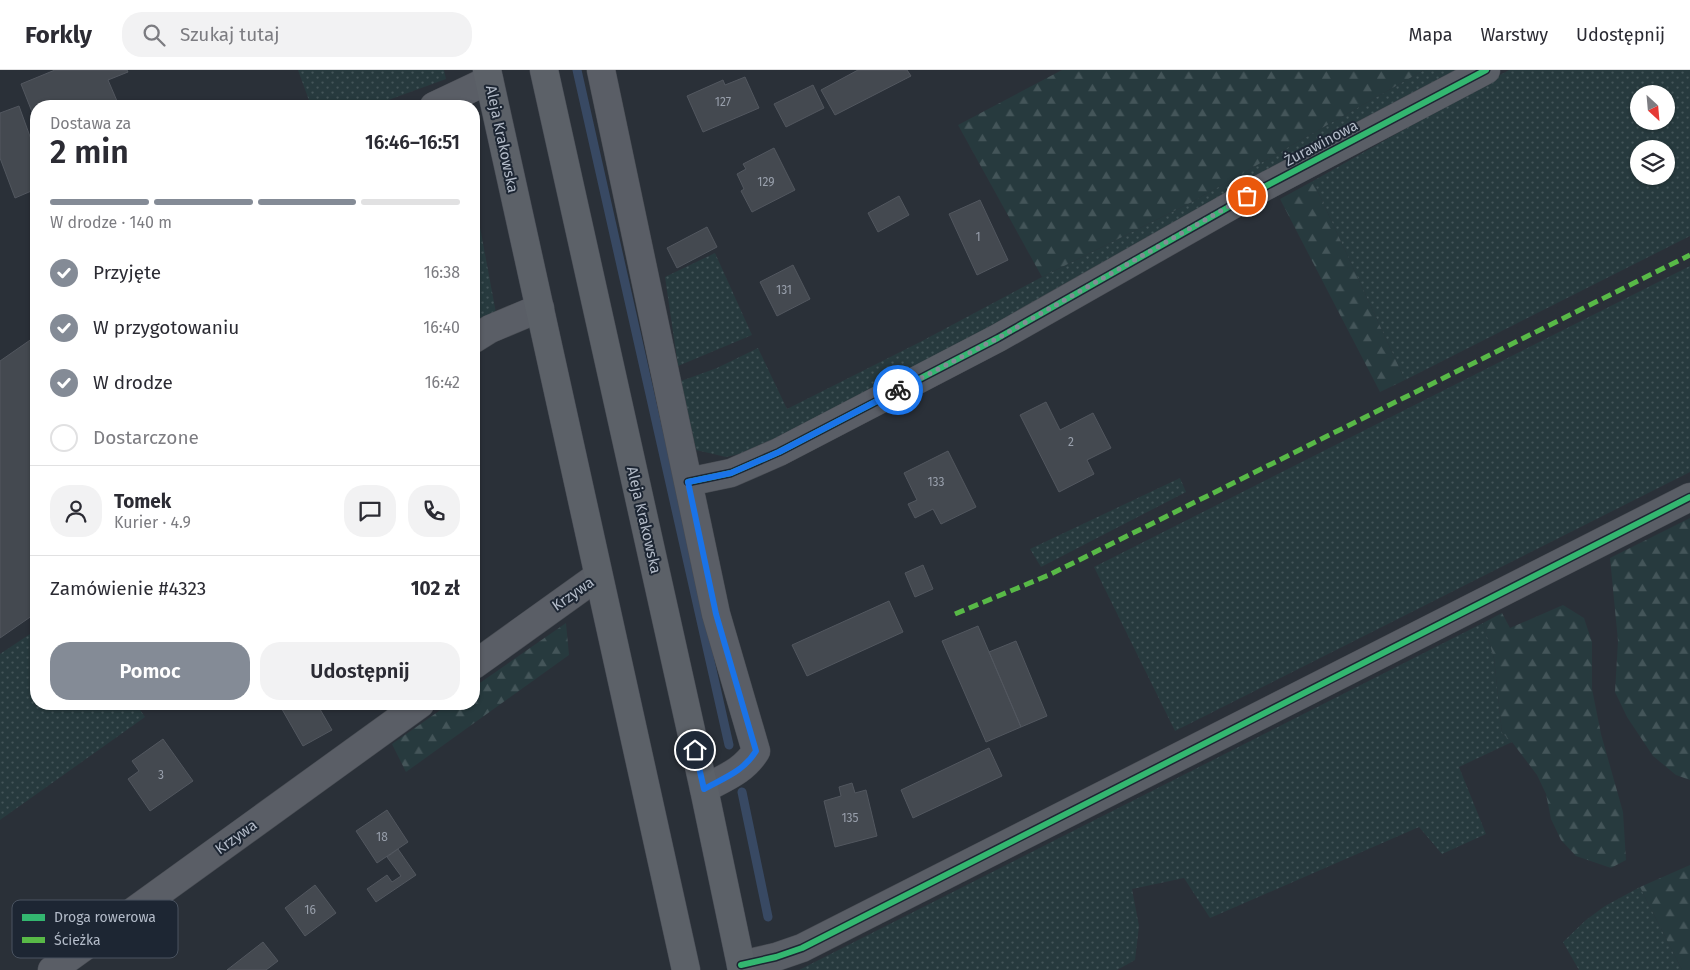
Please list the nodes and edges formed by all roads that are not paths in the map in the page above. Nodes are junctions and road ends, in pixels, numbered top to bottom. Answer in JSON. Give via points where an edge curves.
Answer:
{"nodes":[{"id":1,"x":544,"y":70,"type":"edge"},
{"id":2,"x":601,"y":70,"type":"edge"},
{"id":3,"x":1486,"y":70,"type":"edge"},
{"id":4,"x":488,"y":75,"type":"edge"},
{"id":5,"x":444,"y":100,"type":"edge"},
{"id":6,"x":540,"y":308,"type":"junction"},
{"id":7,"x":480,"y":335,"type":"edge"},
{"id":8,"x":688,"y":482,"type":"junction"},
{"id":9,"x":1690,"y":497,"type":"edge"},
{"id":10,"x":598,"y":576,"type":"junction"},
{"id":11,"x":480,"y":661,"type":"edge"},
{"id":12,"x":412,"y":710,"type":"edge"},
{"id":13,"x":704,"y":789,"type":"junction"},
{"id":14,"x":149,"y":900,"type":"edge"},
{"id":15,"x":69,"y":958,"type":"edge"},
{"id":16,"x":742,"y":967,"type":"edge"},
{"id":17,"x":52,"y":970,"type":"edge"},
{"id":18,"x":686,"y":970,"type":"edge"}],
"edges":[{"from":1,"to":13,"type":"main road","name":"Aleja Krakowska"},
{"from":2,"to":8,"type":"street"},
{"from":3,"to":8,"type":"street","name":"Żurawinowa","via":[[1264,187],[998,338],[788,447],[731,473]]},
{"from":4,"to":5,"type":"street"},
{"from":4,"to":6,"type":"main road","name":"Aleja Krakowska"},
{"from":6,"to":7,"type":"street"},
{"from":6,"to":10,"type":"main road","name":"Aleja Krakowska"},
{"from":8,"to":13,"type":"street","via":[[716,614],[756,751],[750,762]]},
{"from":9,"to":16,"type":"street","via":[[802,948]]},
{"from":10,"to":11,"type":"street","name":"Krzywa"},
{"from":10,"to":18,"type":"main road","name":"Aleja Krakowska"},
{"from":12,"to":14,"type":"street","name":"Krzywa"},
{"from":13,"to":16,"type":"main road","name":"Aleja Krakowska"},
{"from":15,"to":17,"type":"street","name":"Krzywa"}]}
